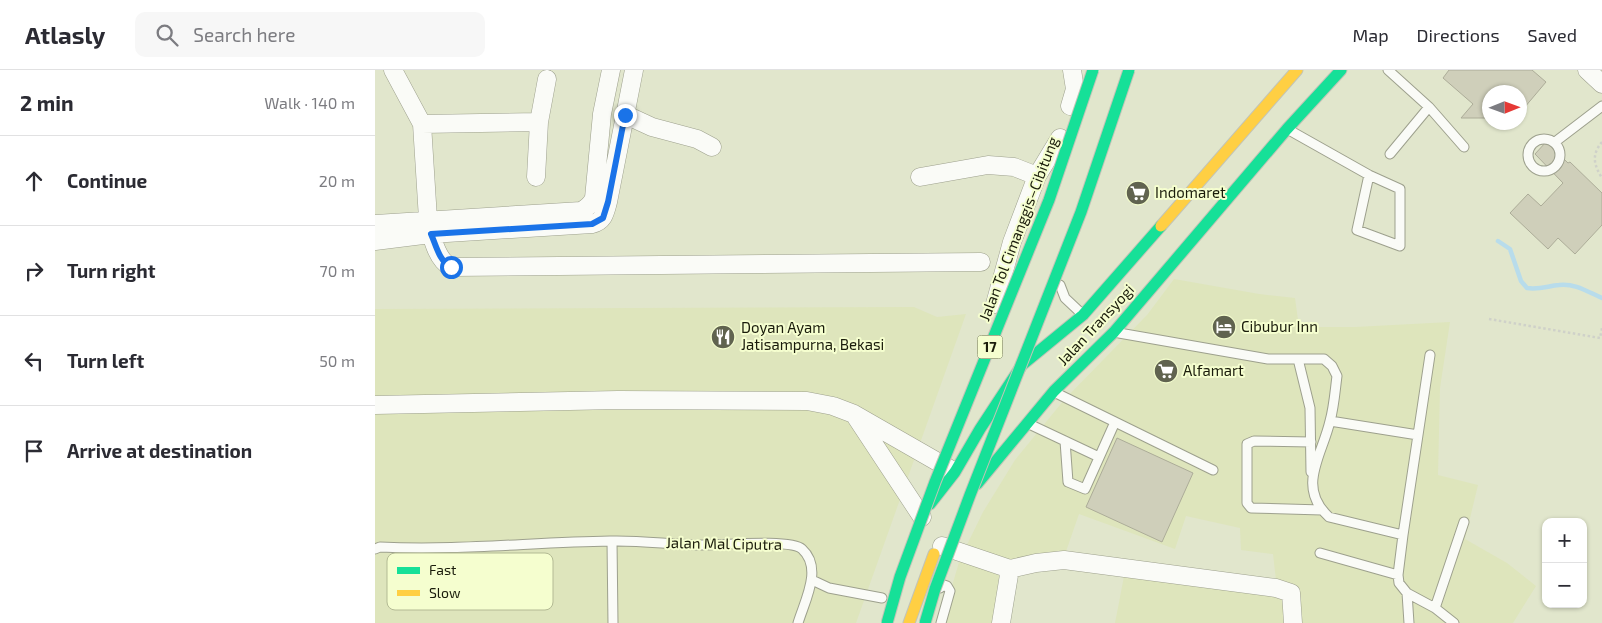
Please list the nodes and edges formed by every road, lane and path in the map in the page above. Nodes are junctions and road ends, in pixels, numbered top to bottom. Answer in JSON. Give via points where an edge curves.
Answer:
{"nodes":[{"id":1,"x":393,"y":70,"type":"edge"},
{"id":2,"x":611,"y":70,"type":"edge"},
{"id":3,"x":634,"y":70,"type":"edge"},
{"id":4,"x":1072,"y":70,"type":"edge"},
{"id":5,"x":1093,"y":70,"type":"edge"},
{"id":6,"x":1124,"y":70,"type":"edge"},
{"id":7,"x":1129,"y":70,"type":"edge"},
{"id":8,"x":1282,"y":70,"type":"edge"},
{"id":9,"x":1297,"y":70,"type":"edge"},
{"id":10,"x":1341,"y":70,"type":"edge"},
{"id":11,"x":1388,"y":70,"type":"edge"},
{"id":12,"x":1587,"y":70,"type":"edge"},
{"id":13,"x":547,"y":79,"type":"dead end"},
{"id":14,"x":1602,"y":84,"type":"edge"},
{"id":15,"x":1278,"y":93,"type":"junction"},
{"id":16,"x":1602,"y":106,"type":"edge"},
{"id":17,"x":1429,"y":108,"type":"junction"},
{"id":18,"x":625,"y":115,"type":"junction"},
{"id":19,"x":539,"y":122,"type":"junction"},
{"id":20,"x":422,"y":124,"type":"junction"},
{"id":21,"x":1287,"y":129,"type":"junction"},
{"id":22,"x":1555,"y":142,"type":"dead end"},
{"id":23,"x":1602,"y":142,"type":"edge"},
{"id":24,"x":712,"y":147,"type":"dead end"},
{"id":25,"x":1463,"y":147,"type":"dead end"},
{"id":26,"x":1390,"y":154,"type":"dead end"},
{"id":27,"x":1369,"y":175,"type":"junction"},
{"id":28,"x":535,"y":176,"type":"dead end"},
{"id":29,"x":1037,"y":176,"type":"junction"},
{"id":30,"x":920,"y":178,"type":"dead end"},
{"id":31,"x":1602,"y":178,"type":"edge"},
{"id":32,"x":375,"y":224,"type":"edge"},
{"id":33,"x":429,"y":227,"type":"junction"},
{"id":34,"x":375,"y":242,"type":"edge"},
{"id":35,"x":981,"y":262,"type":"dead end"},
{"id":36,"x":1083,"y":315,"type":"junction"},
{"id":37,"x":1489,"y":319,"type":"dead end"},
{"id":38,"x":1602,"y":328,"type":"edge"},
{"id":39,"x":1114,"y":332,"type":"junction"},
{"id":40,"x":1430,"y":355,"type":"dead end"},
{"id":41,"x":1298,"y":359,"type":"junction"},
{"id":42,"x":1053,"y":392,"type":"junction"},
{"id":43,"x":375,"y":405,"type":"edge"},
{"id":44,"x":854,"y":414,"type":"junction"},
{"id":45,"x":1330,"y":421,"type":"junction"},
{"id":46,"x":1115,"y":422,"type":"junction"},
{"id":47,"x":1027,"y":423,"type":"junction"},
{"id":48,"x":980,"y":429,"type":"junction"},
{"id":49,"x":1418,"y":434,"type":"junction"},
{"id":50,"x":1065,"y":441,"type":"junction"},
{"id":51,"x":1311,"y":442,"type":"junction"},
{"id":52,"x":1099,"y":457,"type":"junction"},
{"id":53,"x":1213,"y":470,"type":"dead end"},
{"id":54,"x":955,"y":472,"type":"junction"},
{"id":55,"x":1311,"y":479,"type":"junction"},
{"id":56,"x":1321,"y":510,"type":"junction"},
{"id":57,"x":922,"y":517,"type":"junction"},
{"id":58,"x":1465,"y":522,"type":"dead end"},
{"id":59,"x":1403,"y":535,"type":"junction"},
{"id":60,"x":612,"y":541,"type":"junction"},
{"id":61,"x":937,"y":544,"type":"junction"},
{"id":62,"x":375,"y":549,"type":"edge"},
{"id":63,"x":1320,"y":553,"type":"dead end"},
{"id":64,"x":1010,"y":570,"type":"junction"},
{"id":65,"x":1398,"y":575,"type":"junction"},
{"id":66,"x":812,"y":580,"type":"junction"},
{"id":67,"x":1407,"y":593,"type":"junction"},
{"id":68,"x":881,"y":602,"type":"joint"},
{"id":69,"x":914,"y":607,"type":"junction"},
{"id":70,"x":1435,"y":608,"type":"junction"},
{"id":71,"x":613,"y":623,"type":"edge"},
{"id":72,"x":798,"y":623,"type":"edge"},
{"id":73,"x":887,"y":623,"type":"edge"},
{"id":74,"x":909,"y":623,"type":"edge"},
{"id":75,"x":925,"y":623,"type":"edge"},
{"id":76,"x":941,"y":623,"type":"edge"},
{"id":77,"x":1001,"y":623,"type":"edge"},
{"id":78,"x":1293,"y":623,"type":"edge"},
{"id":79,"x":1409,"y":623,"type":"edge"},
{"id":80,"x":1454,"y":623,"type":"edge"}],
"edges":[{"from":1,"to":20,"type":"street"},
{"from":2,"to":33,"type":"street","via":[[602,114],[594,198],[589,206],[581,211]]},
{"from":3,"to":18,"type":"street"},
{"from":4,"to":29,"type":"street","via":[[1075,89],[1058,143]]},
{"from":5,"to":73,"type":"highway","name":"Jalan Tol Cimanggis–Cibitung","number":"17","bridge":true,"via":[[1049,200],[935,482],[900,577]]},
{"from":6,"to":36,"type":"lane","via":[[1098,154],[1059,248],[1056,275],[1065,298]]},
{"from":7,"to":75,"type":"highway","number":"17","bridge":true,"via":[[1081,212],[970,495]]},
{"from":8,"to":15,"type":"lane"},
{"from":9,"to":15,"type":"highway","name":"Jalan Transyogi"},
{"from":10,"to":21,"type":"highway","name":"Jalan Transyogi"},
{"from":11,"to":17,"type":"lane"},
{"from":12,"to":14,"type":"street"},
{"from":13,"to":19,"type":"street"},
{"from":15,"to":36,"type":"highway","name":"Jalan Transyogi"},
{"from":16,"to":22,"type":"lane"},
{"from":17,"to":25,"type":"lane"},
{"from":17,"to":26,"type":"lane"},
{"from":18,"to":24,"type":"street"},
{"from":18,"to":33,"type":"street","via":[[608,202],[600,221],[592,224]]},
{"from":19,"to":20,"type":"street"},
{"from":19,"to":28,"type":"street"},
{"from":20,"to":33,"type":"street"},
{"from":21,"to":27,"type":"lane"},
{"from":21,"to":39,"type":"highway","name":"Jalan Transyogi"},
{"from":23,"to":31,"type":"path","via":[[1595,154],[1595,166]]},
{"from":27,"to":27,"type":"lane","via":[[1357,229],[1400,246],[1400,189]]},
{"from":29,"to":30,"type":"street","via":[[1014,167],[988,165]]},
{"from":29,"to":48,"type":"street","via":[[1012,242],[975,393]]},
{"from":32,"to":33,"type":"street"},
{"from":33,"to":34,"type":"street"},
{"from":33,"to":35,"type":"street","via":[[445,263],[459,268]]},
{"from":36,"to":48,"type":"highway","name":"Jalan Transyogi","via":[[1022,365]]},
{"from":37,"to":38,"type":"path","via":[[1600,338]]},
{"from":39,"to":41,"type":"lane","via":[[1268,360]]},
{"from":39,"to":42,"type":"highway","name":"Jalan Transyogi"},
{"from":40,"to":49,"type":"lane"},
{"from":41,"to":45,"type":"lane","via":[[1324,359],[1336,370]]},
{"from":41,"to":51,"type":"lane","via":[[1310,408]]},
{"from":42,"to":46,"type":"lane"},
{"from":42,"to":47,"type":"highway","name":"Jalan Transyogi"},
{"from":43,"to":44,"type":"street","via":[[618,400],[807,401]]},
{"from":44,"to":54,"type":"street"},
{"from":44,"to":57,"type":"street"},
{"from":45,"to":49,"type":"lane"},
{"from":45,"to":55,"type":"lane"},
{"from":46,"to":52,"type":"lane"},
{"from":46,"to":53,"type":"lane"},
{"from":47,"to":50,"type":"lane"},
{"from":47,"to":61,"type":"highway","name":"Jalan Transyogi","via":[[981,478]]},
{"from":48,"to":54,"type":"highway","name":"Jalan Transyogi"},
{"from":49,"to":59,"type":"lane"},
{"from":50,"to":52,"type":"lane"},
{"from":50,"to":52,"type":"lane","via":[[1068,482],[1085,489]]},
{"from":51,"to":55,"type":"lane"},
{"from":51,"to":56,"type":"lane","via":[[1254,441],[1247,444],[1247,503],[1251,508]]},
{"from":54,"to":57,"type":"highway","name":"Jalan Transyogi"},
{"from":55,"to":56,"type":"lane","via":[[1312,491]]},
{"from":56,"to":59,"type":"lane","via":[[1329,517]]},
{"from":57,"to":68,"type":"highway","name":"Jalan Transyogi","via":[[901,554]]},
{"from":58,"to":70,"type":"lane"},
{"from":59,"to":65,"type":"lane"},
{"from":60,"to":62,"type":"lane","name":"Jalan Mal Ciputra"},
{"from":60,"to":66,"type":"lane","name":"Jalan Mal Ciputra","via":[[796,545],[811,562]]},
{"from":60,"to":71,"type":"lane"},
{"from":61,"to":64,"type":"street"},
{"from":61,"to":69,"type":"highway","name":"Jalan Transyogi"},
{"from":63,"to":65,"type":"lane"},
{"from":64,"to":77,"type":"street"},
{"from":64,"to":78,"type":"street","via":[[1064,560],[1276,588],[1291,593]]},
{"from":65,"to":67,"type":"lane","via":[[1399,583]]},
{"from":66,"to":68,"type":"lane"},
{"from":66,"to":72,"type":"lane"},
{"from":67,"to":70,"type":"lane"},
{"from":67,"to":79,"type":"lane"},
{"from":69,"to":74,"type":"highway","name":"Jalan Transyogi"},
{"from":69,"to":76,"type":"lane","via":[[947,586],[950,591]]},
{"from":70,"to":80,"type":"lane"}]}
